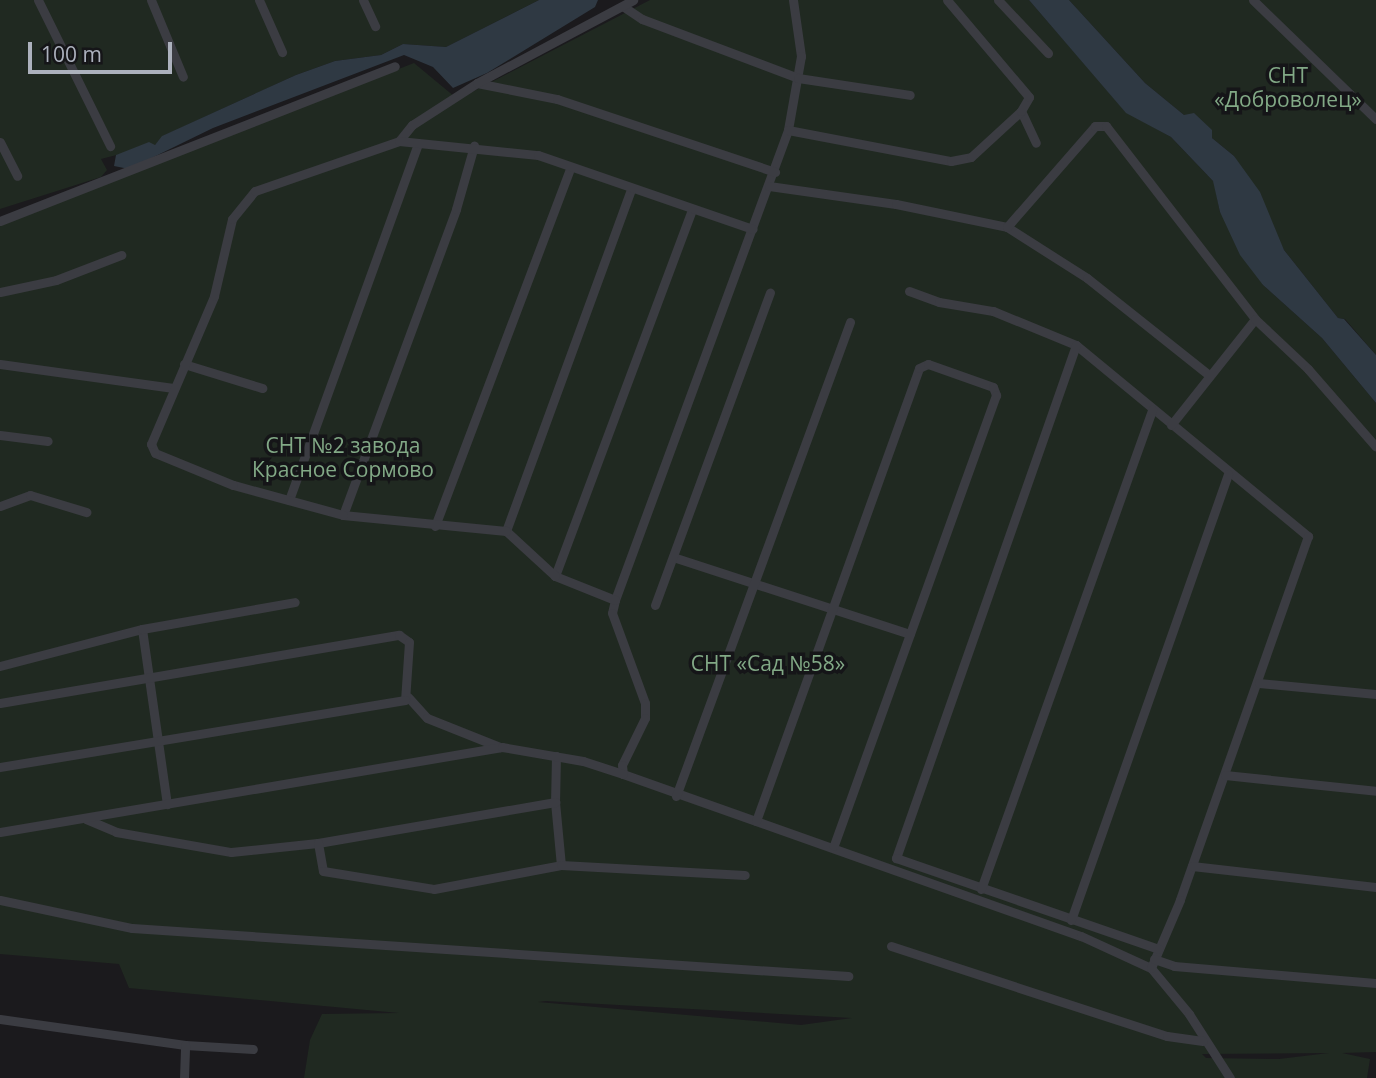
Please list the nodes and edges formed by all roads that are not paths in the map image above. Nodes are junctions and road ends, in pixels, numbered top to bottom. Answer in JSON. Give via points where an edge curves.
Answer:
{"nodes":[{"id":1,"x":38,"y":0,"type":"edge"},
{"id":2,"x":151,"y":0,"type":"edge"},
{"id":3,"x":259,"y":0,"type":"edge"},
{"id":4,"x":363,"y":0,"type":"edge"},
{"id":5,"x":633,"y":0,"type":"edge"},
{"id":6,"x":793,"y":0,"type":"edge"},
{"id":7,"x":947,"y":0,"type":"edge"},
{"id":8,"x":998,"y":0,"type":"edge"},
{"id":9,"x":1253,"y":0,"type":"edge"},
{"id":10,"x":624,"y":7,"type":"junction"},
{"id":11,"x":375,"y":26,"type":"dead end"},
{"id":12,"x":282,"y":52,"type":"dead end"},
{"id":13,"x":1048,"y":53,"type":"dead end"},
{"id":14,"x":395,"y":66,"type":"dead end"},
{"id":15,"x":183,"y":77,"type":"dead end"},
{"id":16,"x":798,"y":78,"type":"junction"},
{"id":17,"x":477,"y":83,"type":"junction"},
{"id":18,"x":910,"y":95,"type":"dead end"},
{"id":19,"x":1021,"y":111,"type":"junction"},
{"id":20,"x":1376,"y":119,"type":"edge"},
{"id":21,"x":788,"y":130,"type":"junction"},
{"id":22,"x":399,"y":141,"type":"junction"},
{"id":23,"x":0,"y":142,"type":"edge"},
{"id":24,"x":1036,"y":143,"type":"dead end"},
{"id":25,"x":418,"y":144,"type":"junction"},
{"id":26,"x":110,"y":146,"type":"dead end"},
{"id":27,"x":474,"y":146,"type":"junction"},
{"id":28,"x":569,"y":168,"type":"junction"},
{"id":29,"x":775,"y":172,"type":"junction"},
{"id":30,"x":17,"y":176,"type":"dead end"},
{"id":31,"x":768,"y":187,"type":"junction"},
{"id":32,"x":631,"y":190,"type":"junction"},
{"id":33,"x":692,"y":209,"type":"junction"},
{"id":34,"x":0,"y":221,"type":"edge"},
{"id":35,"x":1007,"y":227,"type":"junction"},
{"id":36,"x":753,"y":229,"type":"junction"},
{"id":37,"x":121,"y":255,"type":"dead end"},
{"id":38,"x":909,"y":291,"type":"dead end"},
{"id":39,"x":0,"y":292,"type":"edge"},
{"id":40,"x":770,"y":293,"type":"dead end"},
{"id":41,"x":1255,"y":319,"type":"junction"},
{"id":42,"x":850,"y":321,"type":"dead end"},
{"id":43,"x":1076,"y":345,"type":"junction"},
{"id":44,"x":0,"y":364,"type":"edge"},
{"id":45,"x":184,"y":364,"type":"junction"},
{"id":46,"x":1209,"y":375,"type":"junction"},
{"id":47,"x":173,"y":388,"type":"junction"},
{"id":48,"x":262,"y":388,"type":"dead end"},
{"id":49,"x":1152,"y":410,"type":"junction"},
{"id":50,"x":1171,"y":425,"type":"junction"},
{"id":51,"x":0,"y":435,"type":"edge"},
{"id":52,"x":48,"y":441,"type":"dead end"},
{"id":53,"x":1376,"y":447,"type":"edge"},
{"id":54,"x":1228,"y":474,"type":"junction"},
{"id":55,"x":289,"y":500,"type":"junction"},
{"id":56,"x":0,"y":506,"type":"edge"},
{"id":57,"x":86,"y":512,"type":"dead end"},
{"id":58,"x":343,"y":515,"type":"junction"},
{"id":59,"x":435,"y":526,"type":"junction"},
{"id":60,"x":506,"y":531,"type":"junction"},
{"id":61,"x":673,"y":556,"type":"junction"},
{"id":62,"x":555,"y":576,"type":"junction"},
{"id":63,"x":753,"y":583,"type":"junction"},
{"id":64,"x":615,"y":600,"type":"junction"},
{"id":65,"x":295,"y":602,"type":"dead end"},
{"id":66,"x":655,"y":605,"type":"dead end"},
{"id":67,"x":833,"y":609,"type":"junction"},
{"id":68,"x":142,"y":629,"type":"junction"},
{"id":69,"x":910,"y":634,"type":"junction"},
{"id":70,"x":0,"y":666,"type":"edge"},
{"id":71,"x":148,"y":677,"type":"junction"},
{"id":72,"x":1259,"y":683,"type":"junction"},
{"id":73,"x":1376,"y":694,"type":"edge"},
{"id":74,"x":408,"y":697,"type":"junction"},
{"id":75,"x":0,"y":704,"type":"edge"},
{"id":76,"x":156,"y":742,"type":"junction"},
{"id":77,"x":502,"y":747,"type":"junction"},
{"id":78,"x":556,"y":756,"type":"junction"},
{"id":79,"x":0,"y":767,"type":"edge"},
{"id":80,"x":623,"y":774,"type":"junction"},
{"id":81,"x":1226,"y":775,"type":"junction"},
{"id":82,"x":1376,"y":791,"type":"edge"},
{"id":83,"x":676,"y":796,"type":"junction"},
{"id":84,"x":555,"y":802,"type":"junction"},
{"id":85,"x":167,"y":804,"type":"junction"},
{"id":86,"x":84,"y":818,"type":"junction"},
{"id":87,"x":756,"y":821,"type":"junction"},
{"id":88,"x":0,"y":832,"type":"edge"},
{"id":89,"x":318,"y":843,"type":"junction"},
{"id":90,"x":834,"y":846,"type":"junction"},
{"id":91,"x":561,"y":865,"type":"junction"},
{"id":92,"x":1192,"y":866,"type":"junction"},
{"id":93,"x":745,"y":875,"type":"dead end"},
{"id":94,"x":1376,"y":887,"type":"edge"},
{"id":95,"x":981,"y":889,"type":"junction"},
{"id":96,"x":0,"y":901,"type":"edge"},
{"id":97,"x":1070,"y":920,"type":"junction"},
{"id":98,"x":891,"y":946,"type":"dead end"},
{"id":99,"x":1159,"y":949,"type":"junction"},
{"id":100,"x":1152,"y":963,"type":"junction"},
{"id":101,"x":848,"y":976,"type":"dead end"},
{"id":102,"x":1376,"y":983,"type":"edge"},
{"id":103,"x":0,"y":1019,"type":"edge"},
{"id":104,"x":1203,"y":1041,"type":"junction"},
{"id":105,"x":185,"y":1045,"type":"junction"},
{"id":106,"x":253,"y":1049,"type":"dead end"},
{"id":107,"x":184,"y":1078,"type":"edge"},
{"id":108,"x":1230,"y":1078,"type":"edge"}],
"edges":[{"from":1,"to":26,"type":"street"},
{"from":2,"to":15,"type":"street"},
{"from":3,"to":12,"type":"street"},
{"from":4,"to":11,"type":"street"},
{"from":5,"to":10,"type":"street"},
{"from":6,"to":16,"type":"street"},
{"from":7,"to":19,"type":"street","via":[[1026,89],[1029,97]]},
{"from":8,"to":13,"type":"street"},
{"from":9,"to":20,"type":"street"},
{"from":10,"to":16,"type":"street","via":[[642,19]]},
{"from":10,"to":17,"type":"street"},
{"from":14,"to":34,"type":"street"},
{"from":16,"to":18,"type":"street"},
{"from":16,"to":21,"type":"street"},
{"from":17,"to":22,"type":"street","via":[[412,125]]},
{"from":17,"to":29,"type":"street","via":[[557,99]]},
{"from":19,"to":21,"type":"street","via":[[971,158],[951,160]]},
{"from":19,"to":24,"type":"street"},
{"from":21,"to":29,"type":"street"},
{"from":22,"to":25,"type":"street"},
{"from":22,"to":45,"type":"street","via":[[279,182],[243,202],[232,219],[214,296]]},
{"from":23,"to":30,"type":"street"},
{"from":25,"to":27,"type":"street"},
{"from":25,"to":55,"type":"street"},
{"from":27,"to":28,"type":"street","via":[[538,155]]},
{"from":27,"to":58,"type":"street","via":[[456,209]]},
{"from":28,"to":32,"type":"street"},
{"from":28,"to":59,"type":"street"},
{"from":29,"to":31,"type":"street"},
{"from":31,"to":35,"type":"street","via":[[885,202]]},
{"from":31,"to":36,"type":"street"},
{"from":32,"to":33,"type":"street"},
{"from":32,"to":60,"type":"street"},
{"from":33,"to":36,"type":"street"},
{"from":33,"to":62,"type":"street"},
{"from":35,"to":41,"type":"street","via":[[1094,126],[1105,126]]},
{"from":35,"to":46,"type":"street","via":[[1087,278]]},
{"from":36,"to":64,"type":"street"},
{"from":37,"to":39,"type":"street","via":[[56,280]]},
{"from":38,"to":43,"type":"street","via":[[939,302],[993,311]]},
{"from":40,"to":61,"type":"street"},
{"from":41,"to":46,"type":"street"},
{"from":41,"to":53,"type":"street","via":[[1308,369]]},
{"from":42,"to":63,"type":"street"},
{"from":43,"to":49,"type":"street"},
{"from":43,"to":95,"type":"street","via":[[896,848],[899,860]]},
{"from":44,"to":47,"type":"street"},
{"from":45,"to":47,"type":"street"},
{"from":45,"to":48,"type":"street"},
{"from":46,"to":50,"type":"street"},
{"from":47,"to":55,"type":"street","via":[[150,444],[155,453],[233,485]]},
{"from":49,"to":50,"type":"street"},
{"from":49,"to":95,"type":"street"},
{"from":50,"to":54,"type":"street"},
{"from":51,"to":52,"type":"street"},
{"from":54,"to":72,"type":"street","via":[[1308,536]]},
{"from":54,"to":97,"type":"street"},
{"from":55,"to":58,"type":"street"},
{"from":56,"to":57,"type":"street","via":[[30,495]]},
{"from":58,"to":59,"type":"street"},
{"from":59,"to":60,"type":"street"},
{"from":60,"to":62,"type":"street"},
{"from":61,"to":63,"type":"street"},
{"from":61,"to":66,"type":"street"},
{"from":62,"to":64,"type":"street"},
{"from":63,"to":67,"type":"street"},
{"from":63,"to":83,"type":"street"},
{"from":64,"to":80,"type":"street","via":[[612,613],[645,711],[622,765]]},
{"from":65,"to":68,"type":"street"},
{"from":67,"to":69,"type":"street"},
{"from":67,"to":69,"type":"street","via":[[919,368],[928,364],[993,387],[996,395]]},
{"from":67,"to":87,"type":"street"},
{"from":68,"to":70,"type":"street"},
{"from":68,"to":71,"type":"street"},
{"from":69,"to":90,"type":"street"},
{"from":71,"to":74,"type":"street","via":[[404,635],[409,642]]},
{"from":71,"to":75,"type":"street"},
{"from":71,"to":76,"type":"street"},
{"from":72,"to":73,"type":"street"},
{"from":72,"to":81,"type":"street"},
{"from":74,"to":76,"type":"street"},
{"from":74,"to":77,"type":"street","via":[[427,718]]},
{"from":76,"to":79,"type":"street"},
{"from":76,"to":85,"type":"street"},
{"from":77,"to":78,"type":"street"},
{"from":77,"to":85,"type":"street"},
{"from":78,"to":80,"type":"street"},
{"from":78,"to":84,"type":"street"},
{"from":80,"to":83,"type":"street"},
{"from":81,"to":82,"type":"street"},
{"from":81,"to":92,"type":"street"},
{"from":83,"to":87,"type":"street"},
{"from":84,"to":89,"type":"street"},
{"from":84,"to":91,"type":"street"},
{"from":85,"to":86,"type":"street"},
{"from":86,"to":88,"type":"street"},
{"from":86,"to":89,"type":"street","via":[[116,832],[231,852]]},
{"from":87,"to":90,"type":"street"},
{"from":89,"to":91,"type":"street","via":[[323,871],[434,889]]},
{"from":90,"to":100,"type":"street"},
{"from":91,"to":93,"type":"street"},
{"from":92,"to":94,"type":"street"},
{"from":92,"to":99,"type":"street"},
{"from":95,"to":97,"type":"street"},
{"from":96,"to":101,"type":"street","via":[[132,928]]},
{"from":97,"to":99,"type":"street"},
{"from":98,"to":104,"type":"street","via":[[1167,1036]]},
{"from":99,"to":100,"type":"street"},
{"from":100,"to":102,"type":"street"},
{"from":100,"to":104,"type":"street"},
{"from":103,"to":105,"type":"street"},
{"from":104,"to":108,"type":"street"},
{"from":105,"to":106,"type":"street"},
{"from":105,"to":107,"type":"street"}]}
